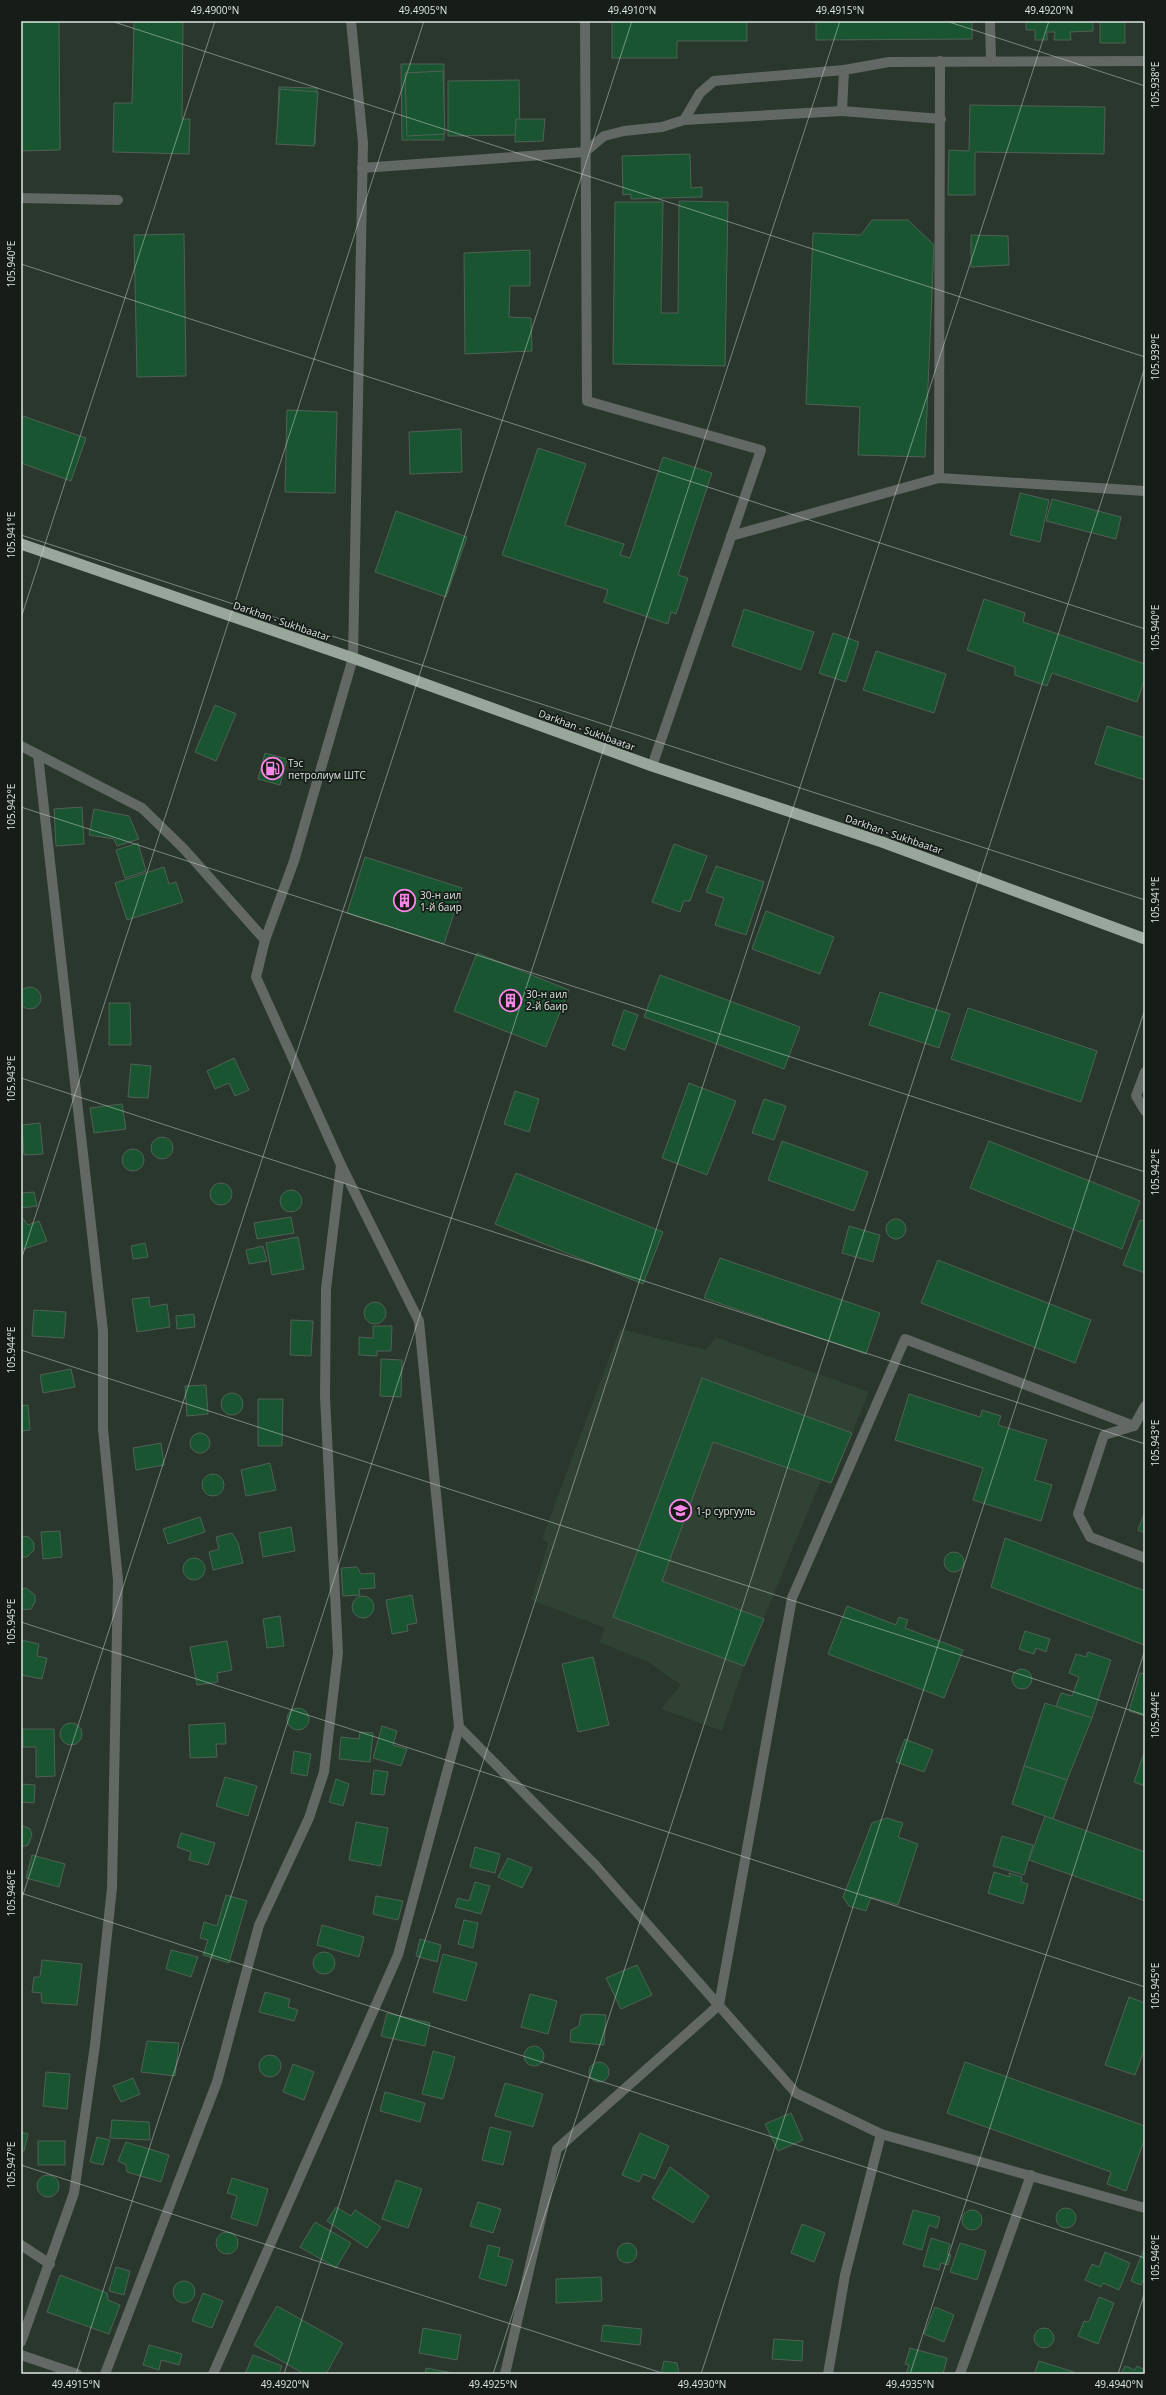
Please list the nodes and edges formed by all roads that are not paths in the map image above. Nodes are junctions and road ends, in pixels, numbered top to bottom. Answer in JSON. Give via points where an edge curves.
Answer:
{"nodes":[{"id":1,"x":351,"y":21,"type":"edge"},
{"id":2,"x":585,"y":21,"type":"edge"},
{"id":3,"x":990,"y":21,"type":"edge"},
{"id":4,"x":940,"y":61,"type":"junction"},
{"id":5,"x":991,"y":61,"type":"junction"},
{"id":6,"x":1145,"y":61,"type":"edge"},
{"id":7,"x":844,"y":70,"type":"junction"},
{"id":8,"x":842,"y":111,"type":"junction"},
{"id":9,"x":941,"y":119,"type":"junction"},
{"id":10,"x":684,"y":120,"type":"junction"},
{"id":11,"x":585,"y":152,"type":"junction"},
{"id":12,"x":362,"y":168,"type":"junction"},
{"id":13,"x":21,"y":198,"type":"edge"},
{"id":14,"x":118,"y":200,"type":"dead end"},
{"id":15,"x":939,"y":478,"type":"junction"},
{"id":16,"x":1145,"y":491,"type":"edge"},
{"id":17,"x":731,"y":536,"type":"junction"},
{"id":18,"x":21,"y":544,"type":"edge"},
{"id":19,"x":353,"y":658,"type":"junction"},
{"id":20,"x":21,"y":746,"type":"edge"},
{"id":21,"x":38,"y":754,"type":"junction"},
{"id":22,"x":652,"y":766,"type":"junction"},
{"id":23,"x":1145,"y":939,"type":"edge"},
{"id":24,"x":265,"y":940,"type":"junction"},
{"id":25,"x":1145,"y":1072,"type":"edge"},
{"id":26,"x":1145,"y":1111,"type":"edge"},
{"id":27,"x":341,"y":1165,"type":"junction"},
{"id":28,"x":1145,"y":1406,"type":"edge"},
{"id":29,"x":1134,"y":1426,"type":"junction"},
{"id":30,"x":1145,"y":1558,"type":"edge"},
{"id":31,"x":459,"y":1727,"type":"junction"},
{"id":32,"x":719,"y":2005,"type":"junction"},
{"id":33,"x":881,"y":2134,"type":"junction"},
{"id":34,"x":1031,"y":2175,"type":"junction"},
{"id":35,"x":1145,"y":2208,"type":"edge"},
{"id":36,"x":21,"y":2245,"type":"edge"},
{"id":37,"x":50,"y":2264,"type":"junction"},
{"id":38,"x":21,"y":2342,"type":"edge"},
{"id":39,"x":21,"y":2355,"type":"edge"},
{"id":40,"x":76,"y":2374,"type":"edge"},
{"id":41,"x":105,"y":2374,"type":"edge"},
{"id":42,"x":213,"y":2374,"type":"edge"},
{"id":43,"x":505,"y":2374,"type":"edge"},
{"id":44,"x":828,"y":2374,"type":"edge"},
{"id":45,"x":960,"y":2374,"type":"edge"}],
"edges":[{"from":1,"to":12,"type":"street","via":[[363,143]]},
{"from":2,"to":11,"type":"street"},
{"from":3,"to":5,"type":"street"},
{"from":4,"to":5,"type":"street"},
{"from":4,"to":7,"type":"street","via":[[889,62]]},
{"from":4,"to":9,"type":"street"},
{"from":5,"to":6,"type":"street"},
{"from":7,"to":8,"type":"street"},
{"from":7,"to":10,"type":"street","via":[[714,81],[700,93]]},
{"from":8,"to":9,"type":"street"},
{"from":8,"to":10,"type":"street"},
{"from":9,"to":15,"type":"street"},
{"from":10,"to":11,"type":"street","via":[[662,127],[604,136]]},
{"from":11,"to":12,"type":"street"},
{"from":11,"to":17,"type":"street","via":[[587,401],[761,450]]},
{"from":12,"to":19,"type":"street"},
{"from":13,"to":14,"type":"street"},
{"from":15,"to":16,"type":"street"},
{"from":15,"to":17,"type":"street"},
{"from":17,"to":22,"type":"street"},
{"from":18,"to":19,"type":"highway","name":"Darkhan - Sukhbaatar"},
{"from":19,"to":22,"type":"highway","name":"Darkhan - Sukhbaatar"},
{"from":19,"to":24,"type":"street","via":[[294,861]]},
{"from":20,"to":21,"type":"street"},
{"from":21,"to":24,"type":"street","via":[[142,808],[184,850]]},
{"from":21,"to":37,"type":"street","via":[[102,1331],[103,1429],[118,1580],[112,1888],[95,2045],[74,2193]]},
{"from":22,"to":23,"type":"highway","name":"Darkhan - Sukhbaatar","via":[[882,842]]},
{"from":24,"to":27,"type":"street","via":[[256,977]]},
{"from":25,"to":26,"type":"street","via":[[1136,1096]]},
{"from":27,"to":31,"type":"street","via":[[419,1321]]},
{"from":27,"to":41,"type":"street","via":[[326,1289],[325,1397],[338,1653],[324,1772],[309,1818],[259,1925],[217,2082]]},
{"from":28,"to":29,"type":"street"},
{"from":29,"to":30,"type":"street","via":[[1104,1435],[1078,1514],[1090,1536]]},
{"from":29,"to":32,"type":"street","via":[[904,1339],[792,1598]]},
{"from":31,"to":32,"type":"street","via":[[596,1866]]},
{"from":31,"to":42,"type":"street","via":[[398,1955]]},
{"from":32,"to":33,"type":"street","via":[[796,2093]]},
{"from":32,"to":43,"type":"street","via":[[557,2150]]},
{"from":33,"to":34,"type":"street"},
{"from":33,"to":44,"type":"street","via":[[845,2274]]},
{"from":34,"to":35,"type":"street"},
{"from":34,"to":45,"type":"street"},
{"from":36,"to":37,"type":"street"},
{"from":37,"to":38,"type":"street"},
{"from":39,"to":40,"type":"street"}]}
